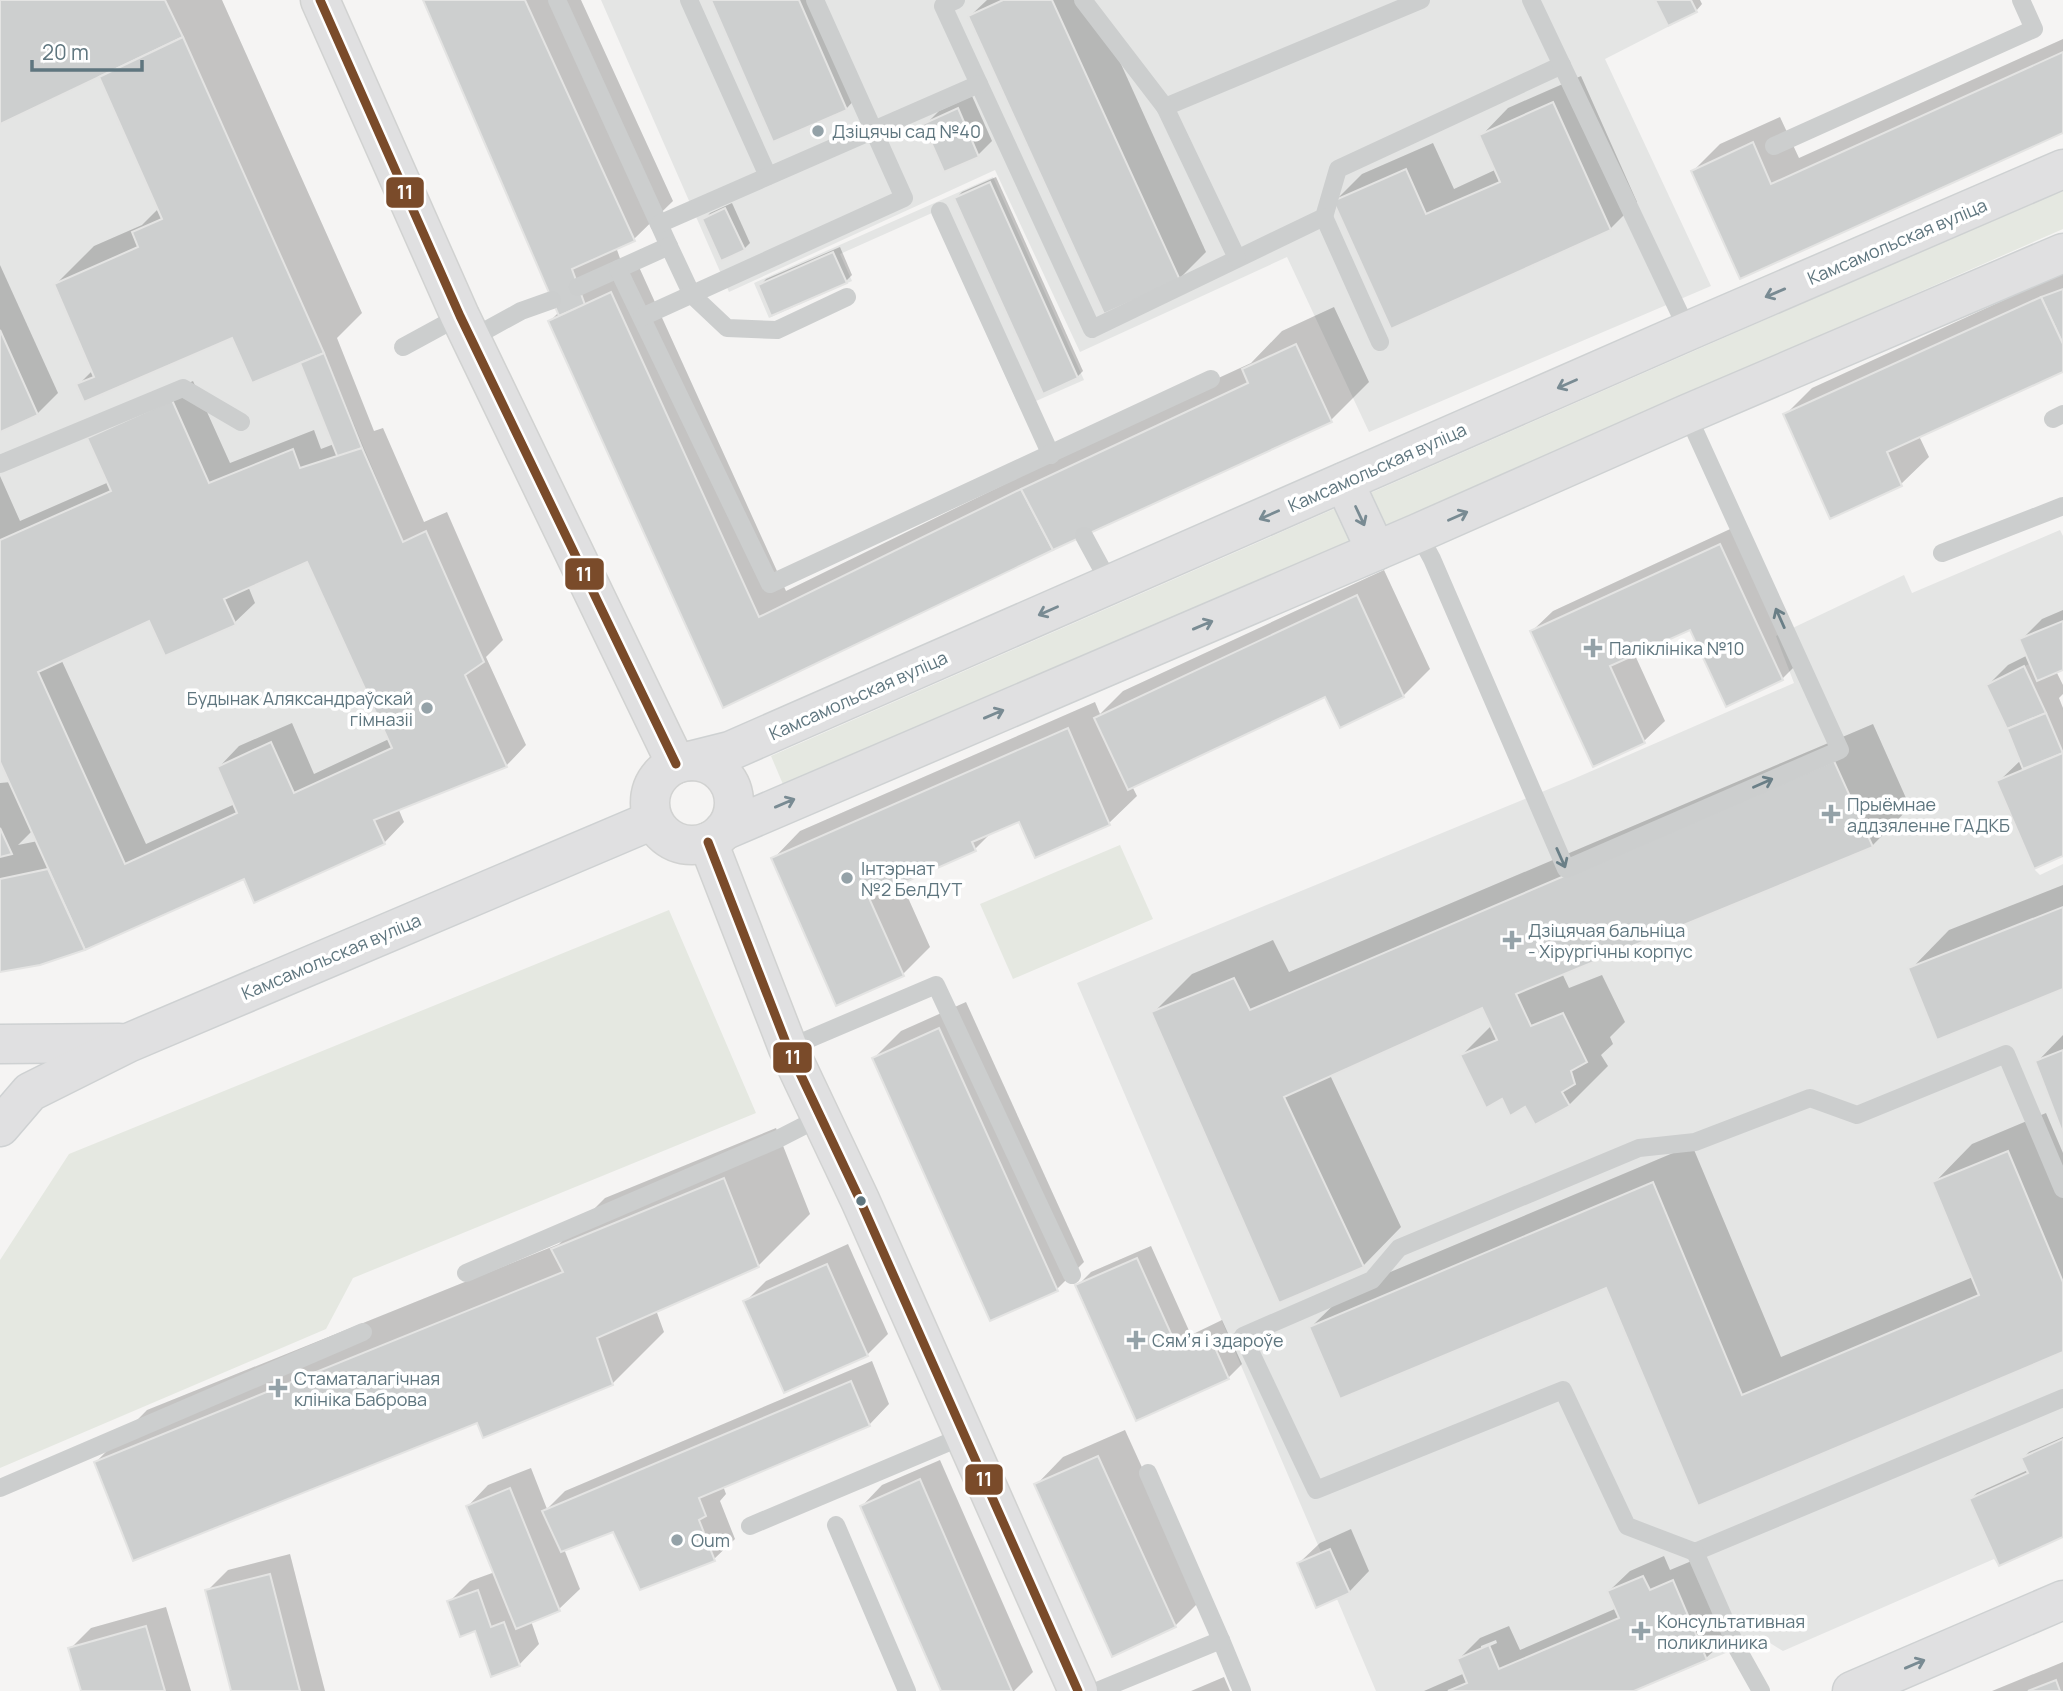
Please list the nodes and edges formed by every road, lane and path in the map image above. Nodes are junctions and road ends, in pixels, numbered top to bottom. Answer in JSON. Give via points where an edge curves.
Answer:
{"nodes":[{"id":1,"x":320,"y":0,"type":"edge"},
{"id":2,"x":557,"y":0,"type":"edge"},
{"id":3,"x":689,"y":0,"type":"edge"},
{"id":4,"x":815,"y":0,"type":"edge"},
{"id":5,"x":956,"y":0,"type":"edge"},
{"id":6,"x":1083,"y":0,"type":"edge"},
{"id":7,"x":1421,"y":0,"type":"edge"},
{"id":8,"x":1531,"y":0,"type":"edge"},
{"id":9,"x":2021,"y":0,"type":"edge"},
{"id":10,"x":1562,"y":65,"type":"junction"},
{"id":11,"x":979,"y":84,"type":"junction"},
{"id":12,"x":1165,"y":107,"type":"junction"},
{"id":13,"x":873,"y":130,"type":"junction"},
{"id":14,"x":1774,"y":146,"type":"dead end"},
{"id":15,"x":2063,"y":169,"type":"edge"},
{"id":16,"x":768,"y":176,"type":"junction"},
{"id":17,"x":940,"y":211,"type":"dead end"},
{"id":18,"x":1324,"y":218,"type":"junction"},
{"id":19,"x":659,"y":224,"type":"junction"},
{"id":20,"x":669,"y":246,"type":"junction"},
{"id":21,"x":2063,"y":253,"type":"edge"},
{"id":22,"x":1237,"y":258,"type":"junction"},
{"id":23,"x":618,"y":269,"type":"junction"},
{"id":24,"x":578,"y":287,"type":"dead end"},
{"id":25,"x":692,"y":295,"type":"junction"},
{"id":26,"x":847,"y":297,"type":"dead end"},
{"id":27,"x":552,"y":300,"type":"dead end"},
{"id":28,"x":642,"y":317,"type":"junction"},
{"id":29,"x":466,"y":327,"type":"junction"},
{"id":30,"x":1688,"y":331,"type":"junction"},
{"id":31,"x":1381,"y":342,"type":"dead end"},
{"id":32,"x":403,"y":347,"type":"dead end"},
{"id":33,"x":1211,"y":379,"type":"dead end"},
{"id":34,"x":1687,"y":414,"type":"junction"},
{"id":35,"x":241,"y":422,"type":"dead end"},
{"id":36,"x":1051,"y":455,"type":"junction"},
{"id":37,"x":0,"y":464,"type":"edge"},
{"id":38,"x":1344,"y":482,"type":"junction"},
{"id":39,"x":2063,"y":506,"type":"edge"},
{"id":40,"x":1419,"y":533,"type":"junction"},
{"id":41,"x":1084,"y":536,"type":"dead end"},
{"id":42,"x":1376,"y":551,"type":"junction"},
{"id":43,"x":1942,"y":553,"type":"dead end"},
{"id":44,"x":1110,"y":584,"type":"junction"},
{"id":45,"x":683,"y":763,"type":"junction"},
{"id":46,"x":653,"y":820,"type":"junction"},
{"id":47,"x":716,"y":836,"type":"junction"},
{"id":48,"x":0,"y":1044,"type":"edge"},
{"id":49,"x":128,"y":1044,"type":"junction"},
{"id":50,"x":788,"y":1048,"type":"junction"},
{"id":51,"x":0,"y":1050,"type":"edge"},
{"id":52,"x":30,"y":1092,"type":"junction"},
{"id":53,"x":821,"y":1117,"type":"junction"},
{"id":54,"x":0,"y":1127,"type":"edge"},
{"id":55,"x":2063,"y":1189,"type":"edge"},
{"id":56,"x":466,"y":1273,"type":"dead end"},
{"id":57,"x":1072,"y":1275,"type":"dead end"},
{"id":58,"x":363,"y":1332,"type":"dead end"},
{"id":59,"x":2063,"y":1398,"type":"edge"},
{"id":60,"x":966,"y":1435,"type":"junction"},
{"id":61,"x":1148,"y":1473,"type":"dead end"},
{"id":62,"x":0,"y":1488,"type":"edge"},
{"id":63,"x":836,"y":1525,"type":"dead end"},
{"id":64,"x":750,"y":1526,"type":"dead end"},
{"id":65,"x":1695,"y":1552,"type":"junction"},
{"id":66,"x":2063,"y":1600,"type":"edge"},
{"id":67,"x":1221,"y":1640,"type":"junction"},
{"id":68,"x":907,"y":1691,"type":"edge"},
{"id":69,"x":1078,"y":1691,"type":"edge"},
{"id":70,"x":1097,"y":1691,"type":"edge"},
{"id":71,"x":1242,"y":1691,"type":"edge"},
{"id":72,"x":1761,"y":1691,"type":"edge"},
{"id":73,"x":1852,"y":1691,"type":"edge"}],
"edges":[{"from":1,"to":29,"type":"street"},
{"from":2,"to":19,"type":"lane"},
{"from":3,"to":16,"type":"lane"},
{"from":4,"to":13,"type":"lane"},
{"from":5,"to":11,"type":"lane","via":[[943,6]]},
{"from":6,"to":12,"type":"lane"},
{"from":7,"to":12,"type":"lane"},
{"from":8,"to":10,"type":"lane"},
{"from":9,"to":14,"type":"lane","via":[[2034,29]]},
{"from":10,"to":18,"type":"lane","via":[[1338,169]]},
{"from":10,"to":30,"type":"lane"},
{"from":11,"to":13,"type":"lane"},
{"from":11,"to":22,"type":"lane","via":[[1092,329]]},
{"from":12,"to":22,"type":"lane"},
{"from":13,"to":16,"type":"lane"},
{"from":13,"to":25,"type":"lane","via":[[904,198]]},
{"from":15,"to":30,"type":"street","name":"Камсамольская вуліца","one_way":true},
{"from":16,"to":19,"type":"lane"},
{"from":17,"to":36,"type":"lane"},
{"from":18,"to":22,"type":"lane"},
{"from":18,"to":31,"type":"lane"},
{"from":19,"to":20,"type":"lane"},
{"from":20,"to":23,"type":"lane"},
{"from":20,"to":25,"type":"lane"},
{"from":21,"to":34,"type":"street"},
{"from":23,"to":24,"type":"lane"},
{"from":23,"to":28,"type":"lane"},
{"from":25,"to":26,"type":"lane","via":[[727,328],[777,330]]},
{"from":25,"to":28,"type":"lane"},
{"from":27,"to":29,"type":"lane"},
{"from":28,"to":36,"type":"lane","via":[[770,584]]},
{"from":29,"to":32,"type":"lane"},
{"from":29,"to":45,"type":"street"},
{"from":30,"to":38,"type":"street","name":"Камсамольская вуліца","one_way":true},
{"from":33,"to":36,"type":"lane"},
{"from":40,"to":34,"type":"street","one_way":true},
{"from":40,"to":34,"type":"lane","one_way":true,"via":[[1566,869],[1840,750]]},
{"from":35,"to":37,"type":"lane","via":[[183,388]]},
{"from":38,"to":42,"type":"street","one_way":true},
{"from":38,"to":44,"type":"street","name":"Камсамольская вуліца","one_way":true},
{"from":39,"to":43,"type":"lane"},
{"from":40,"to":42,"type":"street"},
{"from":41,"to":44,"type":"lane"},
{"from":47,"to":42,"type":"street","one_way":true},
{"from":44,"to":45,"type":"street","name":"Камсамольская вуліца","one_way":true,"via":[[730,751]]},
{"from":45,"to":46,"type":"street","via":[[664,771],[656,781],[651,794]]},
{"from":45,"to":47,"type":"street","via":[[704,763],[727,779],[734,806],[730,820]]},
{"from":46,"to":47,"type":"street","via":[[671,840],[696,845]]},
{"from":46,"to":49,"type":"street","name":"Камсамольская вуліца"},
{"from":47,"to":50,"type":"street"},
{"from":48,"to":49,"type":"street","name":"Камсамольская вуліца"},
{"from":49,"to":52,"type":"street"},
{"from":50,"to":53,"type":"street"},
{"from":50,"to":57,"type":"lane","via":[[936,985]]},
{"from":51,"to":52,"type":"street","via":[[26,1069]]},
{"from":52,"to":54,"type":"street"},
{"from":53,"to":56,"type":"lane"},
{"from":53,"to":60,"type":"street"},
{"from":55,"to":65,"type":"lane","via":[[2006,1054],[1857,1115],[1810,1098],[1695,1142],[1639,1148],[1399,1248],[1372,1280],[1243,1336],[1316,1490],[1563,1390],[1627,1526]]},
{"from":58,"to":62,"type":"lane"},
{"from":59,"to":65,"type":"lane"},
{"from":60,"to":64,"type":"lane"},
{"from":60,"to":69,"type":"street"},
{"from":61,"to":67,"type":"lane"},
{"from":63,"to":68,"type":"lane"},
{"from":65,"to":72,"type":"lane"},
{"from":73,"to":66,"type":"street","one_way":true},
{"from":67,"to":70,"type":"lane"},
{"from":67,"to":71,"type":"lane"}]}
